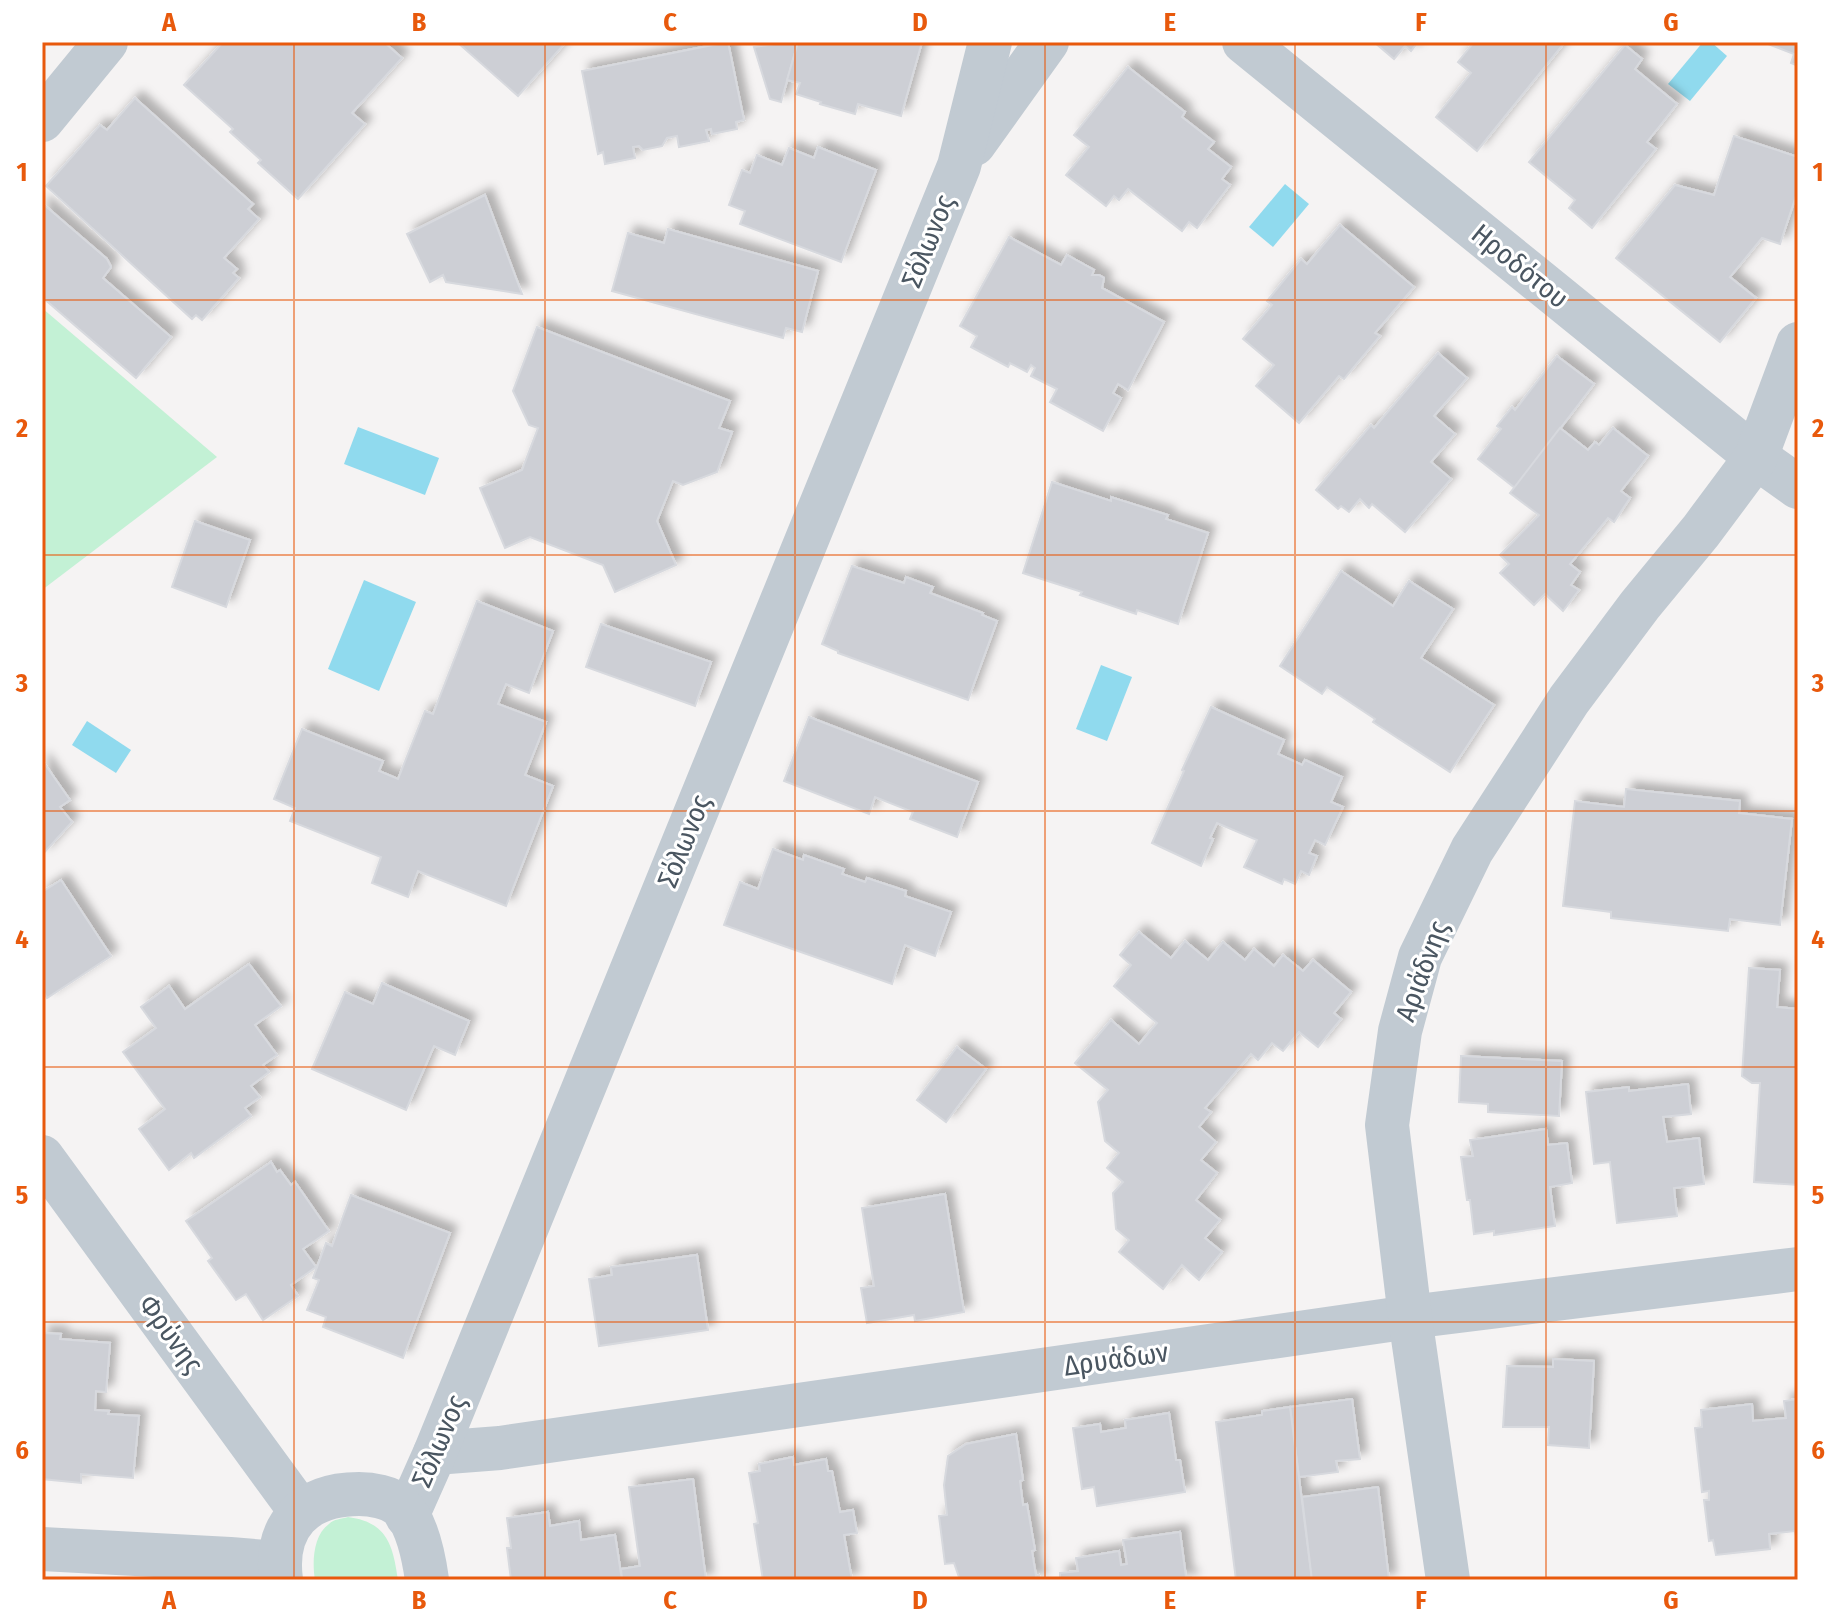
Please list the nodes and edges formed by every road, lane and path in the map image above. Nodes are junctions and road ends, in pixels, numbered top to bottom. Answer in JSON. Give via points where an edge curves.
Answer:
{"nodes":[{"id":1,"x":106,"y":42,"type":"edge"},
{"id":2,"x":990,"y":42,"type":"edge"},
{"id":3,"x":1047,"y":42,"type":"edge"},
{"id":4,"x":1244,"y":42,"type":"edge"},
{"id":5,"x":42,"y":120,"type":"edge"},
{"id":6,"x":959,"y":166,"type":"junction"},
{"id":7,"x":1798,"y":344,"type":"edge"},
{"id":8,"x":1756,"y":457,"type":"junction"},
{"id":9,"x":1798,"y":487,"type":"edge"},
{"id":10,"x":42,"y":1157,"type":"edge"},
{"id":11,"x":1798,"y":1269,"type":"edge"},
{"id":12,"x":1410,"y":1317,"type":"junction"},
{"id":13,"x":435,"y":1453,"type":"junction"},
{"id":14,"x":301,"y":1512,"type":"junction"},
{"id":15,"x":407,"y":1516,"type":"junction"},
{"id":16,"x":42,"y":1549,"type":"edge"},
{"id":17,"x":280,"y":1572,"type":"edge"},
{"id":18,"x":427,"y":1580,"type":"edge"},
{"id":19,"x":1448,"y":1580,"type":"edge"}],
"edges":[{"from":1,"to":5,"type":"street"},
{"from":2,"to":6,"type":"street","name":"Σόλωνος"},
{"from":3,"to":6,"type":"street","name":"Σόλωνος"},
{"from":4,"to":8,"type":"street","name":"Ηροδότου"},
{"from":6,"to":13,"type":"street","name":"Σόλωνος"},
{"from":7,"to":8,"type":"street","name":"Αριάδνης"},
{"from":8,"to":9,"type":"street","name":"Ηροδότου"},
{"from":8,"to":12,"type":"street","name":"Αριάδνης","via":[[1569,700],[1472,850],[1420,957],[1400,1031],[1387,1125]]},
{"from":10,"to":14,"type":"street","name":"Φρύνης"},
{"from":11,"to":12,"type":"street","name":"Δρυάδων"},
{"from":12,"to":13,"type":"street","name":"Δρυάδων"},
{"from":12,"to":19,"type":"street","name":"Αριάδνης"},
{"from":13,"to":15,"type":"street","name":"Σόλωνος"},
{"from":14,"to":15,"type":"street","via":[[330,1498],[364,1494],[385,1498]]},
{"from":14,"to":17,"type":"street","via":[[282,1539]]},
{"from":15,"to":18,"type":"street","via":[[425,1560]]},
{"from":16,"to":17,"type":"street"}]}
